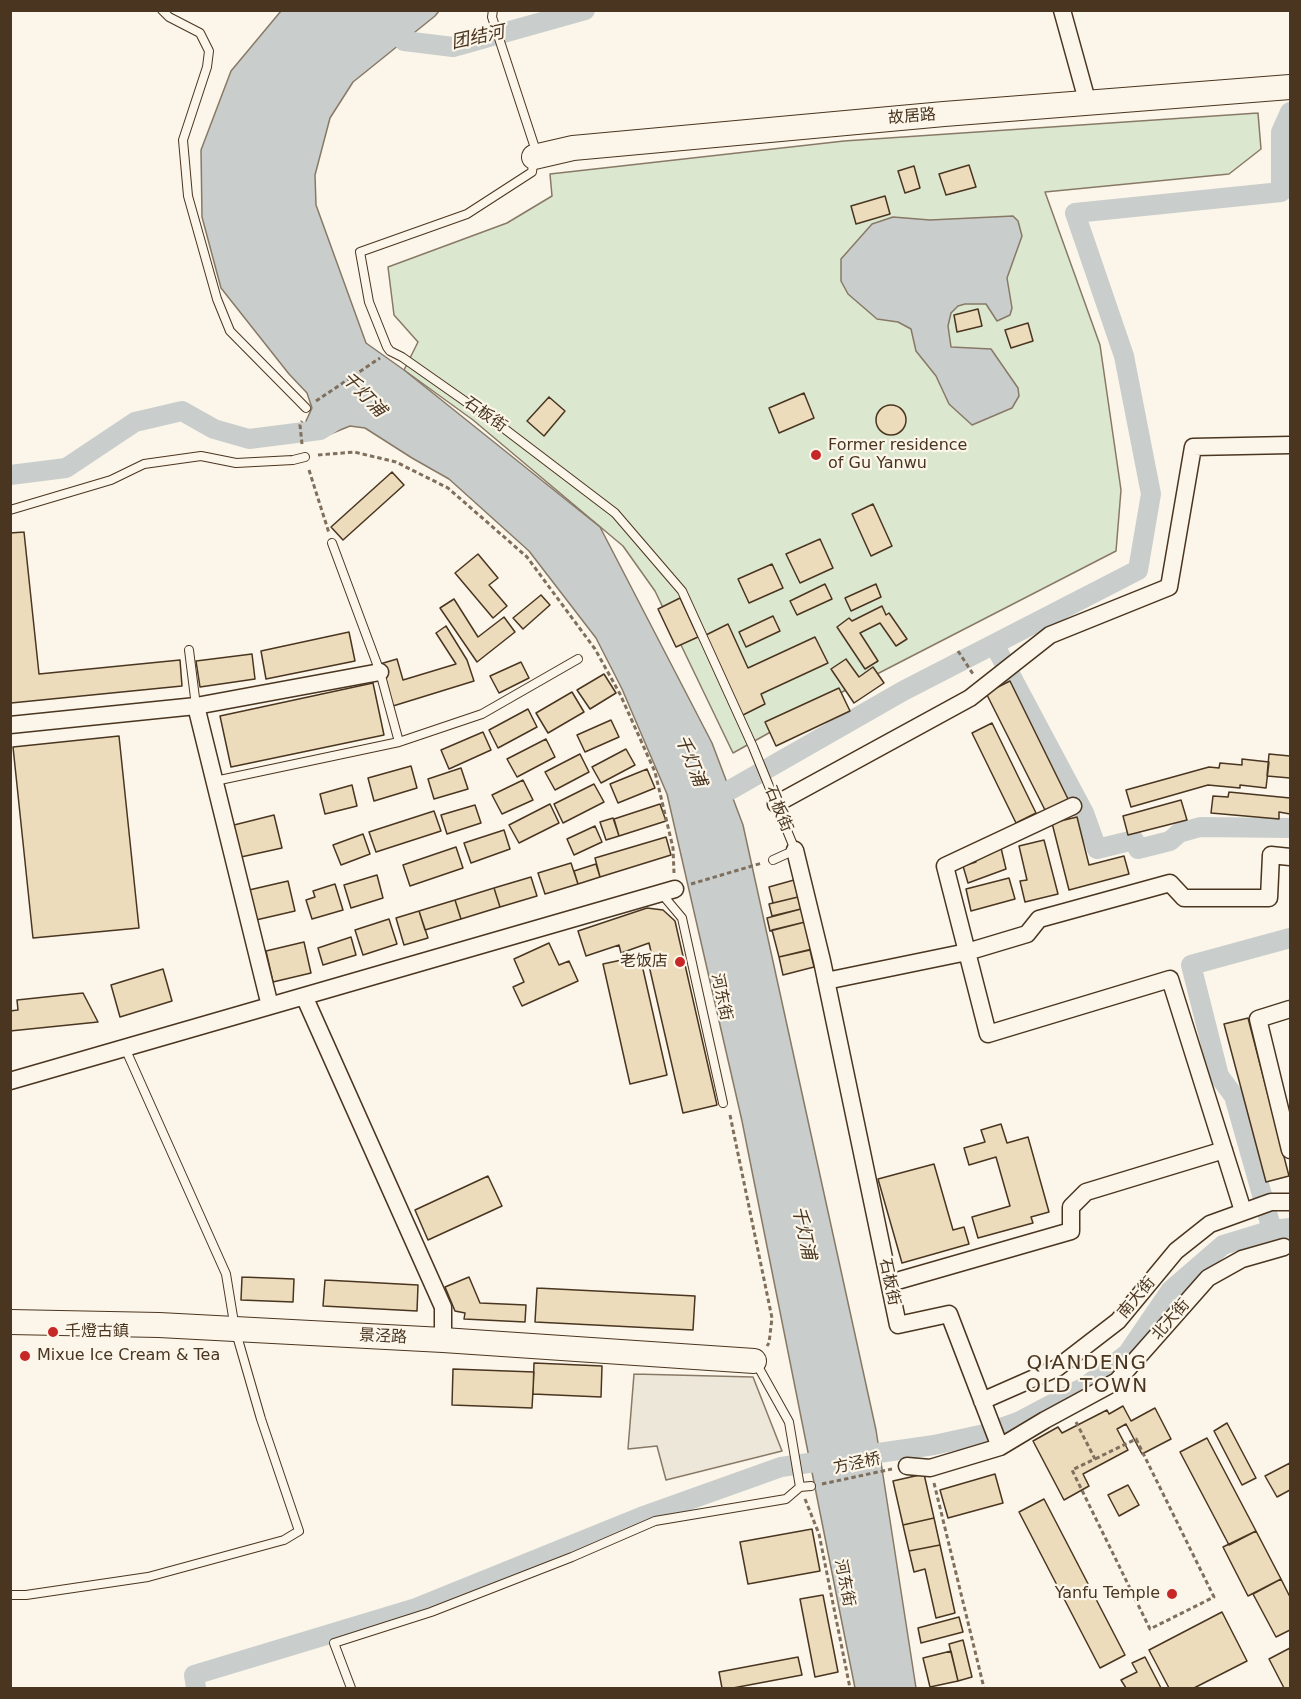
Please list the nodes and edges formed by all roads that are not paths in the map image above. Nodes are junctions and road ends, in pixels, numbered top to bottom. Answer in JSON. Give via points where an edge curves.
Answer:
{"nodes":[{"id":1,"x":162,"y":10,"type":"edge"},
{"id":2,"x":1062,"y":10,"type":"edge"},
{"id":3,"x":492,"y":14,"type":"edge"},
{"id":4,"x":1282,"y":88,"type":"edge"},
{"id":5,"x":1088,"y":104,"type":"junction"},
{"id":6,"x":534,"y":157,"type":"junction"},
{"id":7,"x":308,"y":407,"type":"road end"},
{"id":8,"x":1290,"y":445,"type":"edge"},
{"id":9,"x":304,"y":453,"type":"road end"},
{"id":10,"x":10,"y":510,"type":"edge"},
{"id":11,"x":332,"y":543,"type":"road end"},
{"id":12,"x":189,"y":650,"type":"dead end"},
{"id":13,"x":578,"y":658,"type":"dead end"},
{"id":14,"x":380,"y":672,"type":"junction"},
{"id":15,"x":196,"y":706,"type":"junction"},
{"id":16,"x":10,"y":725,"type":"edge"},
{"id":17,"x":399,"y":742,"type":"junction"},
{"id":18,"x":215,"y":781,"type":"junction"},
{"id":19,"x":773,"y":797,"type":"junction"},
{"id":20,"x":1073,"y":806,"type":"dead end"},
{"id":21,"x":795,"y":850,"type":"junction"},
{"id":22,"x":1290,"y":857,"type":"edge"},
{"id":23,"x":773,"y":860,"type":"road end"},
{"id":24,"x":668,"y":890,"type":"joint"},
{"id":25,"x":967,"y":952,"type":"junction"},
{"id":26,"x":826,"y":981,"type":"junction"},
{"id":27,"x":304,"y":996,"type":"junction"},
{"id":28,"x":270,"y":1006,"type":"junction"},
{"id":29,"x":1290,"y":1009,"type":"edge"},
{"id":30,"x":125,"y":1048,"type":"junction"},
{"id":31,"x":10,"y":1081,"type":"edge"},
{"id":32,"x":723,"y":1103,"type":"dead end"},
{"id":33,"x":1224,"y":1150,"type":"junction"},
{"id":34,"x":1290,"y":1150,"type":"edge"},
{"id":35,"x":1290,"y":1202,"type":"edge"},
{"id":36,"x":1257,"y":1207,"type":"junction"},
{"id":37,"x":1287,"y":1247,"type":"edge"},
{"id":38,"x":890,"y":1283,"type":"junction"},
{"id":39,"x":10,"y":1322,"type":"edge"},
{"id":40,"x":235,"y":1329,"type":"junction"},
{"id":41,"x":443,"y":1340,"type":"junction"},
{"id":42,"x":754,"y":1361,"type":"joint"},
{"id":43,"x":982,"y":1401,"type":"junction"},
{"id":44,"x":1000,"y":1446,"type":"junction"},
{"id":45,"x":907,"y":1466,"type":"road end"},
{"id":46,"x":800,"y":1486,"type":"junction"},
{"id":47,"x":812,"y":1486,"type":"road end"},
{"id":48,"x":10,"y":1595,"type":"edge"},
{"id":49,"x":351,"y":1689,"type":"edge"}],
"edges":[{"from":1,"to":7,"type":"lane","via":[[200,33],[209,51],[183,140],[188,196],[217,299],[230,331]]},
{"from":2,"to":5,"type":"street"},
{"from":3,"to":6,"type":"lane","via":[[535,148]]},
{"from":4,"to":5,"type":"street","name":"故居路"},
{"from":5,"to":6,"type":"street","name":"故居路","via":[[573,148]]},
{"from":6,"to":19,"type":"lane","name":"石板街","via":[[532,172],[467,214],[360,252],[369,302],[388,352],[402,357],[506,430],[615,513],[682,591]]},
{"from":8,"to":19,"type":"street","via":[[1193,447],[1169,587],[1050,635],[970,698]]},
{"from":9,"to":10,"type":"lane","via":[[293,460],[236,463],[201,456],[144,464],[111,480]]},
{"from":11,"to":14,"type":"lane"},
{"from":12,"to":15,"type":"lane"},
{"from":13,"to":17,"type":"lane","via":[[482,714]]},
{"from":14,"to":15,"type":"street"},
{"from":14,"to":17,"type":"lane"},
{"from":15,"to":16,"type":"street"},
{"from":15,"to":18,"type":"street"},
{"from":17,"to":18,"type":"lane"},
{"from":18,"to":28,"type":"street"},
{"from":19,"to":21,"type":"lane","name":"石板街"},
{"from":20,"to":25,"type":"street","via":[[945,866]]},
{"from":21,"to":23,"type":"lane"},
{"from":21,"to":26,"type":"street","name":"石板街"},
{"from":22,"to":25,"type":"street","via":[[1271,855],[1269,898],[1184,898],[1170,883],[1039,919],[1027,934]]},
{"from":24,"to":27,"type":"street"},
{"from":24,"to":32,"type":"lane","name":"河东街","via":[[682,918]]},
{"from":25,"to":26,"type":"street"},
{"from":25,"to":33,"type":"street","via":[[988,1034],[1170,979]]},
{"from":26,"to":38,"type":"street","name":"石板街"},
{"from":27,"to":28,"type":"street"},
{"from":27,"to":41,"type":"street","via":[[443,1307]]},
{"from":28,"to":30,"type":"street"},
{"from":29,"to":34,"type":"street","via":[[1258,1019]]},
{"from":30,"to":31,"type":"street"},
{"from":30,"to":40,"type":"lane","via":[[226,1274]]},
{"from":33,"to":36,"type":"street"},
{"from":33,"to":38,"type":"street","via":[[1086,1192],[1071,1207],[1071,1231]]},
{"from":35,"to":36,"type":"street","name":"南大街"},
{"from":36,"to":43,"type":"street","name":"南大街","via":[[1210,1224],[1176,1251],[1118,1321],[1057,1368]]},
{"from":37,"to":44,"type":"street","name":"北大街","via":[[1242,1259],[1208,1278],[1117,1381]]},
{"from":38,"to":43,"type":"street","name":"石板街","via":[[898,1325],[949,1314]]},
{"from":39,"to":40,"type":"street","name":"景泾路"},
{"from":40,"to":41,"type":"street","name":"景泾路"},
{"from":40,"to":48,"type":"lane","via":[[299,1531],[284,1540],[148,1577]]},
{"from":41,"to":42,"type":"street","name":"景泾路"},
{"from":42,"to":46,"type":"lane","via":[[789,1422]]},
{"from":43,"to":44,"type":"street","name":"石板街"},
{"from":44,"to":45,"type":"street","name":"北大街","via":[[930,1468]]},
{"from":46,"to":47,"type":"lane"},
{"from":46,"to":49,"type":"lane","via":[[786,1499],[655,1521],[431,1612],[334,1643]]}]}
